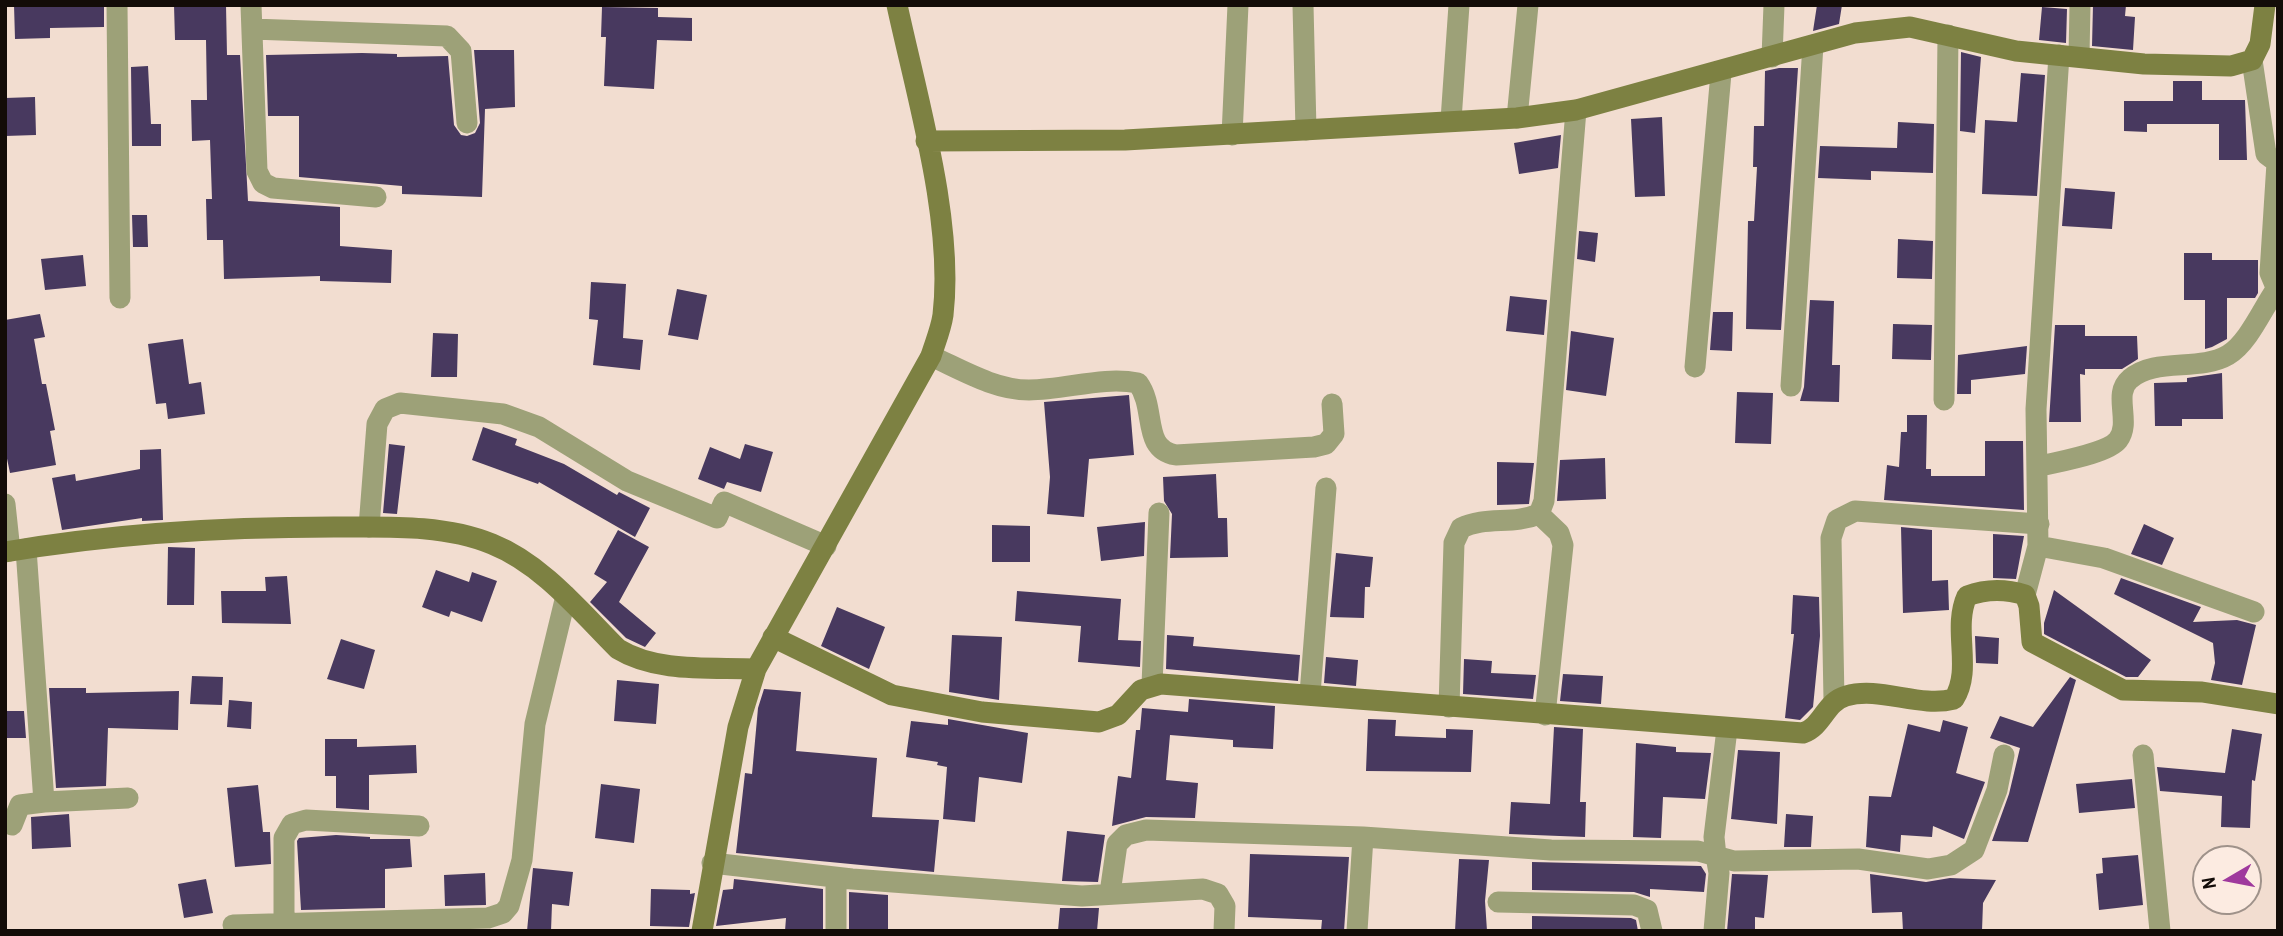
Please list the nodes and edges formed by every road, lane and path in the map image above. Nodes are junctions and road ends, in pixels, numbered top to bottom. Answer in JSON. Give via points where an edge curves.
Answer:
{"nodes":[{"id":1,"x":117,"y":5,"type":"edge"},
{"id":2,"x":251,"y":5,"type":"edge"},
{"id":3,"x":897,"y":5,"type":"edge"},
{"id":4,"x":1238,"y":5,"type":"edge"},
{"id":5,"x":1303,"y":5,"type":"edge"},
{"id":6,"x":1459,"y":5,"type":"edge"},
{"id":7,"x":1528,"y":5,"type":"edge"},
{"id":8,"x":1774,"y":5,"type":"edge"},
{"id":9,"x":2080,"y":5,"type":"edge"},
{"id":10,"x":2265,"y":5,"type":"edge"},
{"id":11,"x":252,"y":29,"type":"junction"},
{"id":12,"x":1948,"y":35,"type":"junction"},
{"id":13,"x":1812,"y":45,"type":"junction"},
{"id":14,"x":2069,"y":55,"type":"junction"},
{"id":15,"x":1772,"y":57,"type":"junction"},
{"id":16,"x":2252,"y":60,"type":"junction"},
{"id":17,"x":1721,"y":73,"type":"junction"},
{"id":18,"x":1576,"y":110,"type":"junction"},
{"id":19,"x":1517,"y":118,"type":"junction"},
{"id":20,"x":1451,"y":120,"type":"junction"},
{"id":21,"x":467,"y":123,"type":"dead end"},
{"id":22,"x":1306,"y":130,"type":"junction"},
{"id":23,"x":1232,"y":135,"type":"junction"},
{"id":24,"x":926,"y":141,"type":"junction"},
{"id":25,"x":2278,"y":163,"type":"edge"},
{"id":26,"x":376,"y":197,"type":"dead end"},
{"id":27,"x":2276,"y":291,"type":"edge"},
{"id":28,"x":120,"y":298,"type":"dead end"},
{"id":29,"x":931,"y":356,"type":"junction"},
{"id":30,"x":1695,"y":367,"type":"dead end"},
{"id":31,"x":1791,"y":386,"type":"dead end"},
{"id":32,"x":1944,"y":400,"type":"dead end"},
{"id":33,"x":1332,"y":404,"type":"dead end"},
{"id":34,"x":2037,"y":467,"type":"junction"},
{"id":35,"x":1326,"y":488,"type":"dead end"},
{"id":36,"x":5,"y":504,"type":"edge"},
{"id":37,"x":1159,"y":513,"type":"dead end"},
{"id":38,"x":1539,"y":514,"type":"junction"},
{"id":39,"x":2039,"y":524,"type":"junction"},
{"id":40,"x":369,"y":527,"type":"junction"},
{"id":41,"x":826,"y":546,"type":"junction"},
{"id":42,"x":2038,"y":546,"type":"junction"},
{"id":43,"x":14,"y":551,"type":"edge"},
{"id":44,"x":2025,"y":595,"type":"junction"},
{"id":45,"x":566,"y":596,"type":"junction"},
{"id":46,"x":2255,"y":612,"type":"dead end"},
{"id":47,"x":773,"y":638,"type":"junction"},
{"id":48,"x":756,"y":669,"type":"junction"},
{"id":49,"x":1152,"y":685,"type":"junction"},
{"id":50,"x":1310,"y":694,"type":"junction"},
{"id":51,"x":1833,"y":700,"type":"junction"},
{"id":52,"x":2278,"y":704,"type":"edge"},
{"id":53,"x":1449,"y":707,"type":"junction"},
{"id":54,"x":1545,"y":715,"type":"junction"},
{"id":55,"x":1727,"y":729,"type":"junction"},
{"id":56,"x":2004,"y":755,"type":"dead end"},
{"id":57,"x":2143,"y":755,"type":"dead end"},
{"id":58,"x":128,"y":798,"type":"dead end"},
{"id":59,"x":44,"y":802,"type":"junction"},
{"id":60,"x":12,"y":825,"type":"dead end"},
{"id":61,"x":419,"y":826,"type":"dead end"},
{"id":62,"x":1363,"y":837,"type":"junction"},
{"id":63,"x":1716,"y":856,"type":"junction"},
{"id":64,"x":712,"y":863,"type":"junction"},
{"id":65,"x":836,"y":878,"type":"junction"},
{"id":66,"x":1110,"y":893,"type":"junction"},
{"id":67,"x":1498,"y":902,"type":"dead end"},
{"id":68,"x":423,"y":924,"type":"edge"},
{"id":69,"x":233,"y":925,"type":"dead end"},
{"id":70,"x":284,"y":925,"type":"junction"},
{"id":71,"x":702,"y":931,"type":"edge"},
{"id":72,"x":836,"y":931,"type":"edge"},
{"id":73,"x":1224,"y":931,"type":"edge"},
{"id":74,"x":1357,"y":931,"type":"edge"},
{"id":75,"x":1652,"y":931,"type":"edge"},
{"id":76,"x":1714,"y":931,"type":"edge"},
{"id":77,"x":2160,"y":931,"type":"edge"}],
"edges":[{"from":1,"to":28,"type":"street"},
{"from":2,"to":11,"type":"street"},
{"from":3,"to":24,"type":"street"},
{"from":4,"to":23,"type":"street"},
{"from":5,"to":22,"type":"street"},
{"from":6,"to":20,"type":"street"},
{"from":7,"to":19,"type":"street"},
{"from":8,"to":15,"type":"street"},
{"from":9,"to":14,"type":"street"},
{"from":10,"to":16,"type":"street","via":[[2260,44]]},
{"from":11,"to":21,"type":"street","via":[[447,36],[461,51]]},
{"from":11,"to":26,"type":"street","via":[[257,171],[263,183],[273,188]]},
{"from":12,"to":13,"type":"street","via":[[1891,27]]},
{"from":12,"to":14,"type":"street","via":[[2015,51]]},
{"from":12,"to":32,"type":"street"},
{"from":13,"to":15,"type":"street"},
{"from":13,"to":31,"type":"street"},
{"from":14,"to":16,"type":"street","via":[[2144,64],[2231,66]]},
{"from":14,"to":34,"type":"street","via":[[2042,285]]},
{"from":15,"to":17,"type":"street"},
{"from":16,"to":25,"type":"street","via":[[2266,154]]},
{"from":17,"to":18,"type":"street"},
{"from":17,"to":30,"type":"street"},
{"from":18,"to":19,"type":"street"},
{"from":18,"to":38,"type":"street","via":[[1544,501]]},
{"from":19,"to":20,"type":"street"},
{"from":20,"to":22,"type":"street"},
{"from":22,"to":23,"type":"street"},
{"from":23,"to":24,"type":"street"},
{"from":24,"to":29,"type":"street","via":[[946,278],[943,318]]},
{"from":25,"to":27,"type":"street","via":[[2270,273]]},
{"from":27,"to":34,"type":"street","via":[[2230,354],[2215,361],[2141,372],[2128,380],[2122,393],[2123,427],[2118,440],[2106,448]]},
{"from":29,"to":33,"type":"street","via":[[1009,389],[1120,380],[1138,383],[1147,395],[1154,443],[1163,453],[1176,455],[1326,444],[1334,434]]},
{"from":29,"to":41,"type":"street"},
{"from":34,"to":39,"type":"street"},
{"from":35,"to":50,"type":"street"},
{"from":36,"to":43,"type":"street"},
{"from":37,"to":49,"type":"street"},
{"from":38,"to":53,"type":"street","via":[[1475,522],[1461,528],[1454,543]]},
{"from":38,"to":54,"type":"street","via":[[1559,533],[1563,545]]},
{"from":39,"to":42,"type":"street"},
{"from":39,"to":51,"type":"street","via":[[1855,511],[1837,520],[1831,538]]},
{"from":40,"to":41,"type":"street","via":[[377,424],[385,409],[400,403],[503,414],[539,427],[658,496],[717,518],[724,502]]},
{"from":40,"to":43,"type":"street","via":[[230,527],[131,533]]},
{"from":40,"to":45,"type":"street","via":[[458,534],[492,544],[524,560]]},
{"from":41,"to":47,"type":"street"},
{"from":42,"to":44,"type":"street"},
{"from":42,"to":46,"type":"street","via":[[2104,558]]},
{"from":43,"to":59,"type":"street"},
{"from":44,"to":51,"type":"street","via":[[1980,591],[1967,596],[1961,610],[1962,686],[1954,699],[1939,703],[1850,695]]},
{"from":44,"to":52,"type":"street","via":[[2032,642],[2107,684],[2131,691],[2202,692]]},
{"from":45,"to":48,"type":"street","via":[[618,649],[645,662]]},
{"from":45,"to":68,"type":"street","via":[[539,701],[525,845],[509,906],[488,918]]},
{"from":47,"to":48,"type":"street"},
{"from":47,"to":49,"type":"street","via":[[892,695],[982,712],[1099,722],[1118,715],[1141,690]]},
{"from":48,"to":64,"type":"street","via":[[738,727]]},
{"from":49,"to":50,"type":"street"},
{"from":50,"to":53,"type":"street"},
{"from":51,"to":55,"type":"street","via":[[1814,729],[1803,733]]},
{"from":53,"to":54,"type":"street"},
{"from":54,"to":55,"type":"street"},
{"from":55,"to":63,"type":"street","via":[[1713,837]]},
{"from":56,"to":63,"type":"street","via":[[1997,790],[1974,850],[1951,865],[1928,869],[1858,859],[1734,861]]},
{"from":57,"to":77,"type":"street"},
{"from":58,"to":59,"type":"street"},
{"from":59,"to":60,"type":"street","via":[[20,805]]},
{"from":61,"to":70,"type":"street","via":[[306,820],[292,824],[284,838]]},
{"from":62,"to":63,"type":"street","via":[[1551,850],[1698,851]]},
{"from":62,"to":66,"type":"street","via":[[1146,830],[1126,835],[1117,844]]},
{"from":62,"to":74,"type":"street"},
{"from":63,"to":76,"type":"street","via":[[1720,873]]},
{"from":64,"to":65,"type":"street"},
{"from":64,"to":71,"type":"street"},
{"from":65,"to":66,"type":"street","via":[[1082,896]]},
{"from":65,"to":72,"type":"street"},
{"from":66,"to":73,"type":"street","via":[[1203,889],[1218,894],[1225,906]]},
{"from":67,"to":75,"type":"street","via":[[1634,905],[1647,910]]},
{"from":68,"to":70,"type":"street"},
{"from":69,"to":70,"type":"street"}]}
